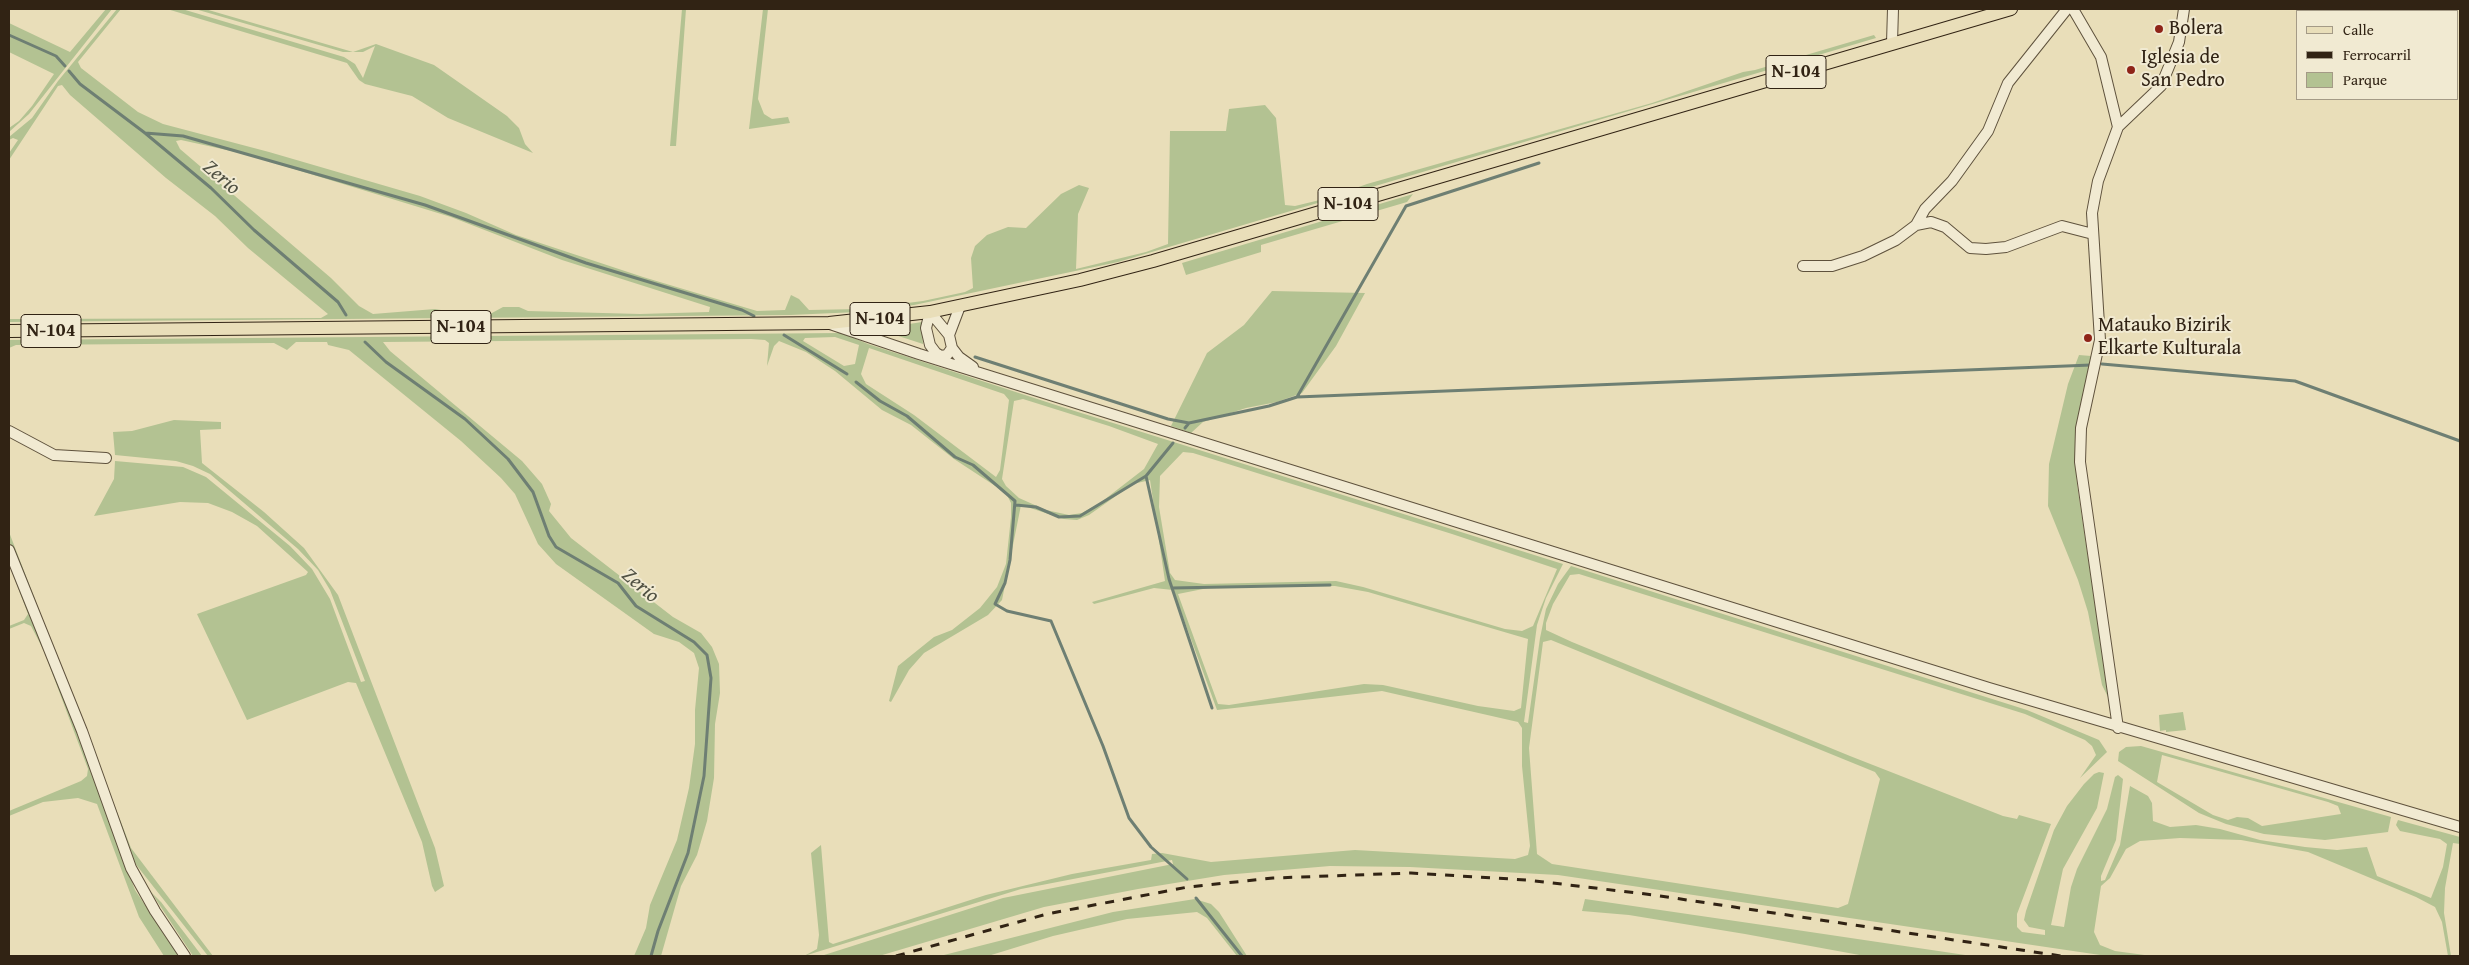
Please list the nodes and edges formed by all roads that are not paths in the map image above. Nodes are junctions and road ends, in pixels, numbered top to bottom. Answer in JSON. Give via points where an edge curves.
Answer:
{"nodes":[{"id":1,"x":1893,"y":9,"type":"edge"},
{"id":2,"x":2011,"y":9,"type":"edge"},
{"id":3,"x":2068,"y":9,"type":"edge"},
{"id":4,"x":2074,"y":9,"type":"edge"},
{"id":5,"x":2184,"y":9,"type":"edge"},
{"id":6,"x":1980,"y":13,"type":"edge"},
{"id":7,"x":1892,"y":43,"type":"junction"},
{"id":8,"x":2118,"y":127,"type":"junction"},
{"id":9,"x":1916,"y":225,"type":"junction"},
{"id":10,"x":2093,"y":234,"type":"junction"},
{"id":11,"x":1803,"y":266,"type":"dead end"},
{"id":12,"x":960,"y":306,"type":"junction"},
{"id":13,"x":930,"y":312,"type":"junction"},
{"id":14,"x":829,"y":323,"type":"junction"},
{"id":15,"x":9,"y":331,"type":"edge"},
{"id":16,"x":949,"y":335,"type":"junction"},
{"id":17,"x":952,"y":348,"type":"junction"},
{"id":18,"x":940,"y":358,"type":"junction"},
{"id":19,"x":983,"y":372,"type":"junction"},
{"id":20,"x":9,"y":431,"type":"edge"},
{"id":21,"x":106,"y":458,"type":"dead end"},
{"id":22,"x":9,"y":550,"type":"edge"},
{"id":23,"x":2118,"y":728,"type":"junction"},
{"id":24,"x":2460,"y":827,"type":"edge"},
{"id":25,"x":185,"y":956,"type":"edge"}],
"edges":[{"from":1,"to":7,"type":"street"},
{"from":2,"to":6,"type":"main road","number":"N-104"},
{"from":3,"to":9,"type":"street","via":[[2008,83],[1988,131],[1952,181],[1925,209]]},
{"from":4,"to":8,"type":"street","via":[[2101,57]]},
{"from":5,"to":8,"type":"street","via":[[2179,42],[2161,86]]},
{"from":6,"to":7,"type":"main road","number":"N-104"},
{"from":7,"to":12,"type":"main road","number":"N-104","via":[[1154,261]]},
{"from":8,"to":10,"type":"street","via":[[2098,181],[2092,213]]},
{"from":9,"to":10,"type":"street","via":[[1931,222],[1945,227],[1970,248],[1986,249],[2006,247],[2062,226]]},
{"from":9,"to":11,"type":"street","via":[[1896,240],[1863,256],[1832,266]]},
{"from":10,"to":23,"type":"street","via":[[2100,340],[2082,428],[2080,462]]},
{"from":12,"to":13,"type":"main road","number":"N-104"},
{"from":12,"to":16,"type":"street"},
{"from":13,"to":14,"type":"main road","number":"N-104"},
{"from":13,"to":16,"type":"street"},
{"from":13,"to":18,"type":"street","via":[[926,328],[930,345]]},
{"from":14,"to":15,"type":"main road","number":"N-104"},
{"from":14,"to":18,"type":"street"},
{"from":16,"to":17,"type":"street"},
{"from":17,"to":18,"type":"street","via":[[947,356]]},
{"from":17,"to":19,"type":"street","via":[[959,357]]},
{"from":18,"to":19,"type":"street"},
{"from":19,"to":23,"type":"street"},
{"from":20,"to":21,"type":"street","via":[[54,455]]},
{"from":22,"to":25,"type":"street","via":[[82,731],[131,868],[154,911]]},
{"from":23,"to":24,"type":"street"}]}
